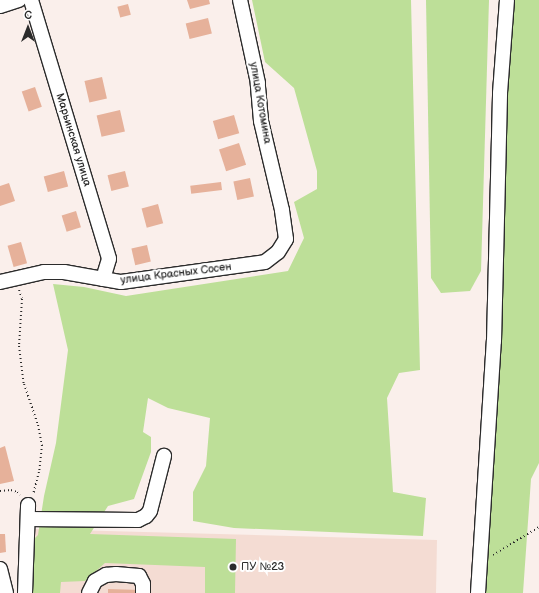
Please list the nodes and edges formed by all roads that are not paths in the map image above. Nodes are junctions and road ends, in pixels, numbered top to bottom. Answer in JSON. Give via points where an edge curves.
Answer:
{"nodes":[{"id":1,"x":20,"y":0,"type":"edge"},
{"id":2,"x":31,"y":0,"type":"edge"},
{"id":3,"x":240,"y":0,"type":"edge"},
{"id":4,"x":507,"y":0,"type":"edge"},
{"id":5,"x":0,"y":6,"type":"edge"},
{"id":6,"x":278,"y":252,"type":"joint"},
{"id":7,"x":103,"y":279,"type":"junction"},
{"id":8,"x":0,"y":281,"type":"edge"},
{"id":9,"x":164,"y":456,"type":"dead end"},
{"id":10,"x":28,"y":505,"type":"road end"},
{"id":11,"x":28,"y":519,"type":"junction"},
{"id":12,"x":0,"y":569,"type":"edge"},
{"id":13,"x":6,"y":593,"type":"edge"},
{"id":14,"x":25,"y":593,"type":"edge"},
{"id":15,"x":89,"y":593,"type":"edge"},
{"id":16,"x":143,"y":593,"type":"edge"},
{"id":17,"x":478,"y":593,"type":"edge"}],
"edges":[{"from":1,"to":5,"type":"street"},
{"from":2,"to":7,"type":"street","name":"Марьинская улица","via":[[109,259]]},
{"from":3,"to":6,"type":"street","name":"улица Котомина","via":[[258,83],[261,121],[282,210],[286,239]]},
{"from":4,"to":17,"type":"street","via":[[500,93],[494,341]]},
{"from":6,"to":7,"type":"street","name":"улица Красных Сосен","via":[[265,262],[121,282]]},
{"from":7,"to":8,"type":"street","name":"улица Красных Сосен","via":[[64,272],[44,272]]},
{"from":9,"to":11,"type":"street","via":[[150,511],[138,520]]},
{"from":10,"to":11,"type":"street"},
{"from":11,"to":14,"type":"street"},
{"from":12,"to":13,"type":"street"},
{"from":15,"to":16,"type":"street","via":[[95,581],[106,575],[116,574],[139,576],[143,584]]}]}
